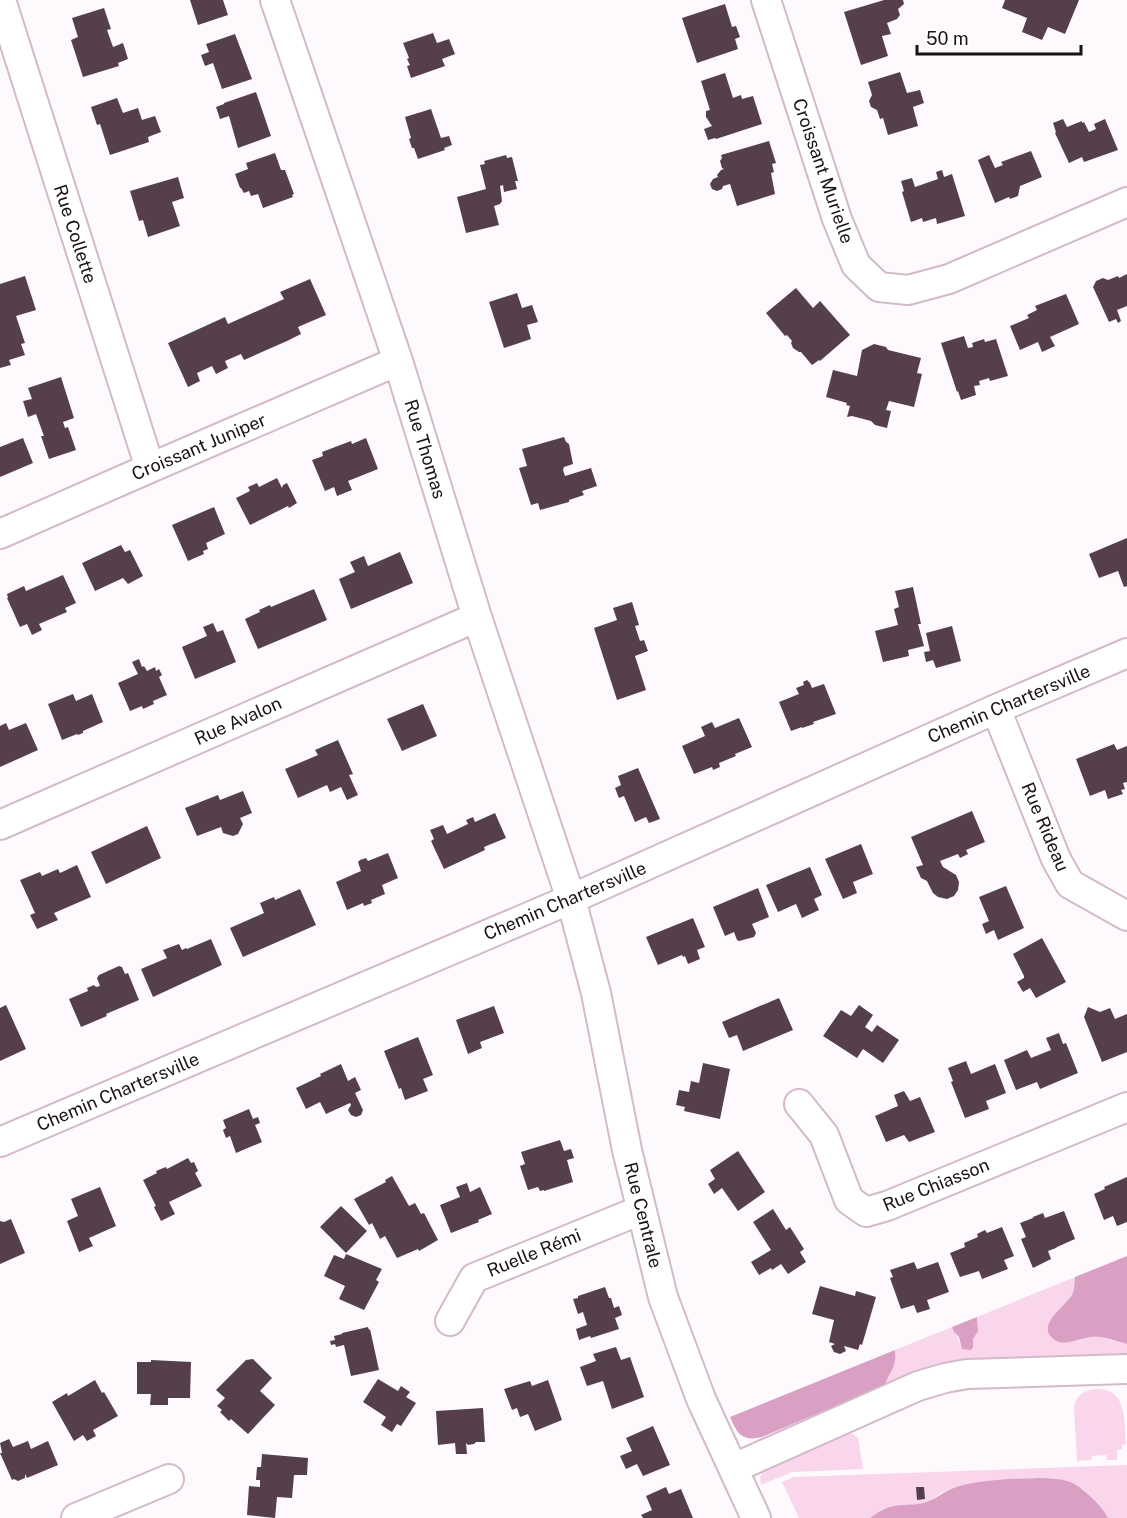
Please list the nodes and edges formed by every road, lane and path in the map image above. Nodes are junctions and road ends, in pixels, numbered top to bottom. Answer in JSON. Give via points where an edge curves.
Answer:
{"nodes":[{"id":1,"x":1,"y":0,"type":"edge"},
{"id":2,"x":275,"y":0,"type":"edge"},
{"id":3,"x":766,"y":0,"type":"edge"},
{"id":4,"x":1127,"y":202,"type":"edge"},
{"id":5,"x":398,"y":361,"type":"junction"},
{"id":6,"x":150,"y":468,"type":"junction"},
{"id":7,"x":0,"y":534,"type":"edge"},
{"id":8,"x":477,"y":617,"type":"junction"},
{"id":9,"x":1127,"y":654,"type":"edge"},
{"id":10,"x":996,"y":709,"type":"junction"},
{"id":11,"x":0,"y":825,"type":"edge"},
{"id":12,"x":571,"y":899,"type":"junction"},
{"id":13,"x":1127,"y":916,"type":"edge"},
{"id":14,"x":799,"y":1104,"type":"dead end"},
{"id":15,"x":1127,"y":1107,"type":"edge"},
{"id":16,"x":0,"y":1142,"type":"edge"},
{"id":17,"x":641,"y":1210,"type":"junction"},
{"id":18,"x":450,"y":1321,"type":"dead end"},
{"id":19,"x":1127,"y":1369,"type":"edge"},
{"id":20,"x":734,"y":1468,"type":"junction"},
{"id":21,"x":169,"y":1479,"type":"dead end"},
{"id":22,"x":76,"y":1518,"type":"edge"},
{"id":23,"x":756,"y":1518,"type":"edge"}],
"edges":[{"from":1,"to":6,"type":"street","name":"Rue Collette"},
{"from":2,"to":5,"type":"street","name":"Rue Thomas"},
{"from":3,"to":4,"type":"street","name":"Croissant Murielle","via":[[837,219],[856,265],[879,287],[908,290],[949,279]]},
{"from":5,"to":6,"type":"street","name":"Croissant Juniper"},
{"from":5,"to":8,"type":"street","name":"Rue Thomas"},
{"from":6,"to":7,"type":"street","name":"Croissant Juniper"},
{"from":8,"to":11,"type":"street","name":"Rue Avalon"},
{"from":8,"to":12,"type":"street","name":"Rue Thomas"},
{"from":9,"to":10,"type":"street","name":"Chemin Chartersville"},
{"from":10,"to":12,"type":"street","name":"Chemin Chartersville"},
{"from":10,"to":13,"type":"street","name":"Rue Rideau","via":[[1056,859],[1070,884]]},
{"from":12,"to":16,"type":"street","name":"Chemin Chartersville"},
{"from":12,"to":17,"type":"street","name":"Rue Centrale","via":[[596,993]]},
{"from":14,"to":15,"type":"street","name":"Rue Chiasson","via":[[824,1135],[849,1200],[867,1212]]},
{"from":17,"to":18,"type":"street","name":"Ruelle Rémi","via":[[474,1278]]},
{"from":17,"to":20,"type":"street","name":"Rue Centrale","via":[[663,1297],[702,1399]]},
{"from":19,"to":20,"type":"street","via":[[945,1378],[918,1386]]},
{"from":20,"to":23,"type":"street","name":"Rue Centrale"},
{"from":21,"to":22,"type":"street"}]}
